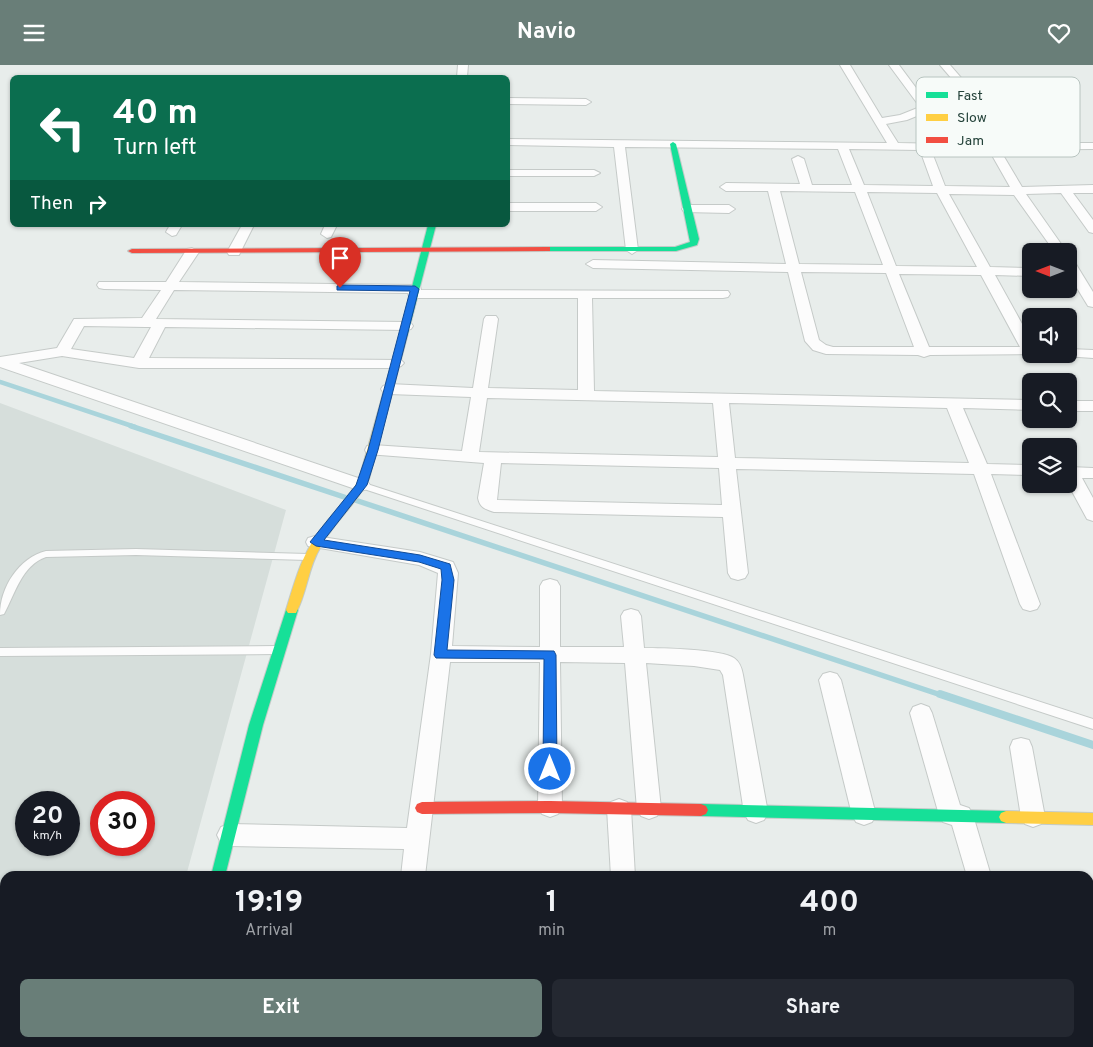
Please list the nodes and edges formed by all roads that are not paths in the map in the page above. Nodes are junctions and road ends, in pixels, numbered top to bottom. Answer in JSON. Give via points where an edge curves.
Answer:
{"nodes":[{"id":1,"x":845,"y":65,"type":"edge"},
{"id":2,"x":894,"y":65,"type":"edge"},
{"id":3,"x":945,"y":65,"type":"edge"},
{"id":4,"x":955,"y":77,"type":"edge"},
{"id":5,"x":916,"y":95,"type":"edge"},
{"id":6,"x":510,"y":101,"type":"edge"},
{"id":7,"x":586,"y":101,"type":"dead end"},
{"id":8,"x":916,"y":112,"type":"edge"},
{"id":9,"x":879,"y":122,"type":"junction"},
{"id":10,"x":510,"y":142,"type":"edge"},
{"id":11,"x":619,"y":143,"type":"junction"},
{"id":12,"x":673,"y":144,"type":"junction"},
{"id":13,"x":842,"y":145,"type":"junction"},
{"id":14,"x":894,"y":146,"type":"junction"},
{"id":15,"x":1080,"y":146,"type":"edge"},
{"id":16,"x":1093,"y":146,"type":"edge"},
{"id":17,"x":916,"y":147,"type":"edge"},
{"id":18,"x":928,"y":157,"type":"edge"},
{"id":19,"x":999,"y":157,"type":"edge"},
{"id":20,"x":798,"y":159,"type":"dead end"},
{"id":21,"x":510,"y":173,"type":"edge"},
{"id":22,"x":594,"y":173,"type":"dead end"},
{"id":23,"x":726,"y":187,"type":"dead end"},
{"id":24,"x":772,"y":187,"type":"junction"},
{"id":25,"x":807,"y":187,"type":"junction"},
{"id":26,"x":859,"y":188,"type":"junction"},
{"id":27,"x":940,"y":189,"type":"junction"},
{"id":28,"x":1093,"y":189,"type":"edge"},
{"id":29,"x":1065,"y":190,"type":"junction"},
{"id":30,"x":1018,"y":191,"type":"junction"},
{"id":31,"x":510,"y":207,"type":"edge"},
{"id":32,"x":596,"y":207,"type":"dead end"},
{"id":33,"x":688,"y":209,"type":"junction"},
{"id":34,"x":729,"y":209,"type":"dead end"},
{"id":35,"x":247,"y":227,"type":"edge"},
{"id":36,"x":431,"y":227,"type":"edge"},
{"id":37,"x":1093,"y":229,"type":"edge"},
{"id":38,"x":1054,"y":243,"type":"edge"},
{"id":39,"x":592,"y":250,"type":"junction"},
{"id":40,"x":632,"y":250,"type":"junction"},
{"id":41,"x":132,"y":251,"type":"dead end"},
{"id":42,"x":425,"y":251,"type":"junction"},
{"id":43,"x":192,"y":252,"type":"junction"},
{"id":44,"x":234,"y":252,"type":"junction"},
{"id":45,"x":795,"y":268,"type":"junction"},
{"id":46,"x":890,"y":269,"type":"junction"},
{"id":47,"x":986,"y":271,"type":"junction"},
{"id":48,"x":1078,"y":271,"type":"edge"},
{"id":49,"x":1022,"y":272,"type":"edge"},
{"id":50,"x":1093,"y":274,"type":"edge"},
{"id":51,"x":1078,"y":280,"type":"edge"},
{"id":52,"x":591,"y":282,"type":"junction"},
{"id":53,"x":104,"y":285,"type":"dead end"},
{"id":54,"x":170,"y":286,"type":"junction"},
{"id":55,"x":414,"y":291,"type":"junction"},
{"id":56,"x":724,"y":294,"type":"dead end"},
{"id":57,"x":1093,"y":303,"type":"edge"},
{"id":58,"x":491,"y":319,"type":"dead end"},
{"id":59,"x":153,"y":323,"type":"junction"},
{"id":60,"x":406,"y":326,"type":"junction"},
{"id":61,"x":1022,"y":336,"type":"edge"},
{"id":62,"x":0,"y":347,"type":"edge"},
{"id":63,"x":1022,"y":351,"type":"edge"},
{"id":64,"x":62,"y":352,"type":"junction"},
{"id":65,"x":924,"y":353,"type":"junction"},
{"id":66,"x":1077,"y":353,"type":"edge"},
{"id":67,"x":1093,"y":354,"type":"edge"},
{"id":68,"x":30,"y":357,"type":"junction"},
{"id":69,"x":0,"y":362,"type":"edge"},
{"id":70,"x":139,"y":363,"type":"junction"},
{"id":71,"x":396,"y":363,"type":"junction"},
{"id":72,"x":389,"y":389,"type":"junction"},
{"id":73,"x":480,"y":393,"type":"junction"},
{"id":74,"x":586,"y":394,"type":"junction"},
{"id":75,"x":720,"y":397,"type":"junction"},
{"id":76,"x":953,"y":403,"type":"junction"},
{"id":77,"x":1022,"y":405,"type":"edge"},
{"id":78,"x":1077,"y":406,"type":"edge"},
{"id":79,"x":1093,"y":406,"type":"edge"},
{"id":80,"x":373,"y":450,"type":"junction"},
{"id":81,"x":470,"y":457,"type":"junction"},
{"id":82,"x":494,"y":457,"type":"junction"},
{"id":83,"x":727,"y":462,"type":"junction"},
{"id":84,"x":980,"y":468,"type":"junction"},
{"id":85,"x":1022,"y":470,"type":"edge"},
{"id":86,"x":1077,"y":472,"type":"edge"},
{"id":87,"x":1093,"y":473,"type":"edge"},
{"id":88,"x":1077,"y":486,"type":"edge"},
{"id":89,"x":360,"y":488,"type":"junction"},
{"id":90,"x":731,"y":511,"type":"junction"},
{"id":91,"x":1093,"y":515,"type":"edge"},
{"id":92,"x":312,"y":550,"type":"junction"},
{"id":93,"x":738,"y":573,"type":"dead end"},
{"id":94,"x":550,"y":585,"type":"dead end"},
{"id":95,"x":1030,"y":603,"type":"dead end"},
{"id":96,"x":0,"y":611,"type":"edge"},
{"id":97,"x":631,"y":616,"type":"dead end"},
{"id":98,"x":280,"y":650,"type":"junction"},
{"id":99,"x":0,"y":651,"type":"edge"},
{"id":100,"x":441,"y":655,"type":"junction"},
{"id":101,"x":550,"y":655,"type":"junction"},
{"id":102,"x":634,"y":655,"type":"junction"},
{"id":103,"x":830,"y":680,"type":"dead end"},
{"id":104,"x":922,"y":713,"type":"dead end"},
{"id":105,"x":1093,"y":724,"type":"edge"},
{"id":106,"x":1021,"y":747,"type":"dead end"},
{"id":107,"x":550,"y":807,"type":"junction"},
{"id":108,"x":422,"y":808,"type":"junction"},
{"id":109,"x":619,"y":809,"type":"junction"},
{"id":110,"x":649,"y":809,"type":"junction"},
{"id":111,"x":756,"y":813,"type":"junction"},
{"id":112,"x":864,"y":815,"type":"junction"},
{"id":113,"x":956,"y":815,"type":"junction"},
{"id":114,"x":1033,"y":817,"type":"junction"},
{"id":115,"x":1093,"y":819,"type":"edge"},
{"id":116,"x":229,"y":835,"type":"junction"},
{"id":117,"x":418,"y":839,"type":"junction"},
{"id":118,"x":219,"y":871,"type":"edge"},
{"id":119,"x":415,"y":871,"type":"edge"},
{"id":120,"x":623,"y":871,"type":"edge"},
{"id":121,"x":976,"y":871,"type":"edge"}],
"edges":[{"from":1,"to":9,"type":"street"},
{"from":2,"to":5,"type":"street"},
{"from":3,"to":4,"type":"street"},
{"from":6,"to":7,"type":"street"},
{"from":8,"to":9,"type":"street"},
{"from":9,"to":14,"type":"street"},
{"from":10,"to":11,"type":"street"},
{"from":11,"to":12,"type":"street"},
{"from":11,"to":40,"type":"street"},
{"from":12,"to":13,"type":"street"},
{"from":12,"to":33,"type":"street"},
{"from":13,"to":14,"type":"street"},
{"from":13,"to":26,"type":"street"},
{"from":14,"to":17,"type":"street"},
{"from":15,"to":16,"type":"street"},
{"from":18,"to":27,"type":"street"},
{"from":19,"to":30,"type":"street"},
{"from":20,"to":25,"type":"street"},
{"from":21,"to":22,"type":"street"},
{"from":23,"to":24,"type":"street"},
{"from":24,"to":25,"type":"street"},
{"from":24,"to":45,"type":"street"},
{"from":25,"to":26,"type":"street"},
{"from":26,"to":27,"type":"street"},
{"from":26,"to":46,"type":"street"},
{"from":27,"to":30,"type":"street"},
{"from":27,"to":47,"type":"street"},
{"from":28,"to":29,"type":"street"},
{"from":29,"to":30,"type":"street"},
{"from":29,"to":37,"type":"street"},
{"from":30,"to":38,"type":"street"},
{"from":31,"to":32,"type":"street"},
{"from":33,"to":34,"type":"street"},
{"from":33,"to":40,"type":"street","via":[[694,243],[669,250]]},
{"from":35,"to":44,"type":"street"},
{"from":36,"to":42,"type":"street"},
{"from":39,"to":40,"type":"street"},
{"from":39,"to":42,"type":"street"},
{"from":39,"to":52,"type":"street"},
{"from":41,"to":43,"type":"street"},
{"from":42,"to":44,"type":"street"},
{"from":42,"to":55,"type":"street"},
{"from":43,"to":44,"type":"street"},
{"from":43,"to":54,"type":"street"},
{"from":45,"to":46,"type":"street"},
{"from":45,"to":52,"type":"street"},
{"from":45,"to":65,"type":"street","via":[[812,341],[823,350]]},
{"from":46,"to":47,"type":"street"},
{"from":46,"to":65,"type":"street"},
{"from":47,"to":49,"type":"street"},
{"from":47,"to":61,"type":"street"},
{"from":48,"to":50,"type":"street"},
{"from":51,"to":57,"type":"street"},
{"from":52,"to":55,"type":"street"},
{"from":52,"to":56,"type":"street"},
{"from":52,"to":74,"type":"street"},
{"from":53,"to":54,"type":"street"},
{"from":54,"to":55,"type":"street"},
{"from":54,"to":59,"type":"street"},
{"from":55,"to":60,"type":"street"},
{"from":58,"to":73,"type":"street"},
{"from":59,"to":60,"type":"street"},
{"from":59,"to":64,"type":"street","via":[[79,322]]},
{"from":59,"to":70,"type":"street"},
{"from":60,"to":71,"type":"street"},
{"from":62,"to":68,"type":"street"},
{"from":63,"to":65,"type":"street"},
{"from":64,"to":68,"type":"street"},
{"from":64,"to":70,"type":"street"},
{"from":66,"to":67,"type":"street"},
{"from":68,"to":69,"type":"street"},
{"from":69,"to":89,"type":"street"},
{"from":70,"to":71,"type":"street"},
{"from":71,"to":72,"type":"street"},
{"from":72,"to":73,"type":"street"},
{"from":72,"to":80,"type":"street"},
{"from":73,"to":74,"type":"street"},
{"from":73,"to":81,"type":"street"},
{"from":74,"to":75,"type":"street"},
{"from":75,"to":76,"type":"street"},
{"from":75,"to":83,"type":"street"},
{"from":76,"to":77,"type":"street"},
{"from":76,"to":84,"type":"street"},
{"from":78,"to":79,"type":"street"},
{"from":80,"to":81,"type":"street"},
{"from":80,"to":89,"type":"street"},
{"from":81,"to":82,"type":"street"},
{"from":82,"to":83,"type":"street"},
{"from":82,"to":90,"type":"street","via":[[487,499],[494,506]]},
{"from":83,"to":84,"type":"street"},
{"from":83,"to":90,"type":"street"},
{"from":84,"to":85,"type":"street"},
{"from":84,"to":95,"type":"street"},
{"from":86,"to":87,"type":"street"},
{"from":88,"to":91,"type":"street"},
{"from":89,"to":92,"type":"street"},
{"from":89,"to":105,"type":"lane"},
{"from":90,"to":93,"type":"street"},
{"from":92,"to":96,"type":"lane","via":[[36,555],[28,561]]},
{"from":92,"to":98,"type":"street"},
{"from":92,"to":100,"type":"street","via":[[420,559],[446,567],[448,580]]},
{"from":94,"to":101,"type":"street"},
{"from":97,"to":102,"type":"street"},
{"from":98,"to":99,"type":"lane"},
{"from":98,"to":116,"type":"street","via":[[256,725]]},
{"from":100,"to":101,"type":"street"},
{"from":100,"to":108,"type":"street"},
{"from":101,"to":102,"type":"street"},
{"from":101,"to":107,"type":"street"},
{"from":102,"to":110,"type":"street"},
{"from":102,"to":111,"type":"street","via":[[716,660],[731,668]]},
{"from":103,"to":112,"type":"street"},
{"from":104,"to":113,"type":"street"},
{"from":106,"to":114,"type":"street"},
{"from":107,"to":108,"type":"street"},
{"from":107,"to":109,"type":"street"},
{"from":108,"to":117,"type":"street"},
{"from":109,"to":110,"type":"street"},
{"from":109,"to":120,"type":"street"},
{"from":110,"to":111,"type":"street"},
{"from":111,"to":112,"type":"street"},
{"from":112,"to":113,"type":"street"},
{"from":113,"to":114,"type":"street"},
{"from":113,"to":121,"type":"street"},
{"from":114,"to":115,"type":"street"},
{"from":116,"to":117,"type":"street"},
{"from":116,"to":118,"type":"street"},
{"from":117,"to":119,"type":"street"}]}
